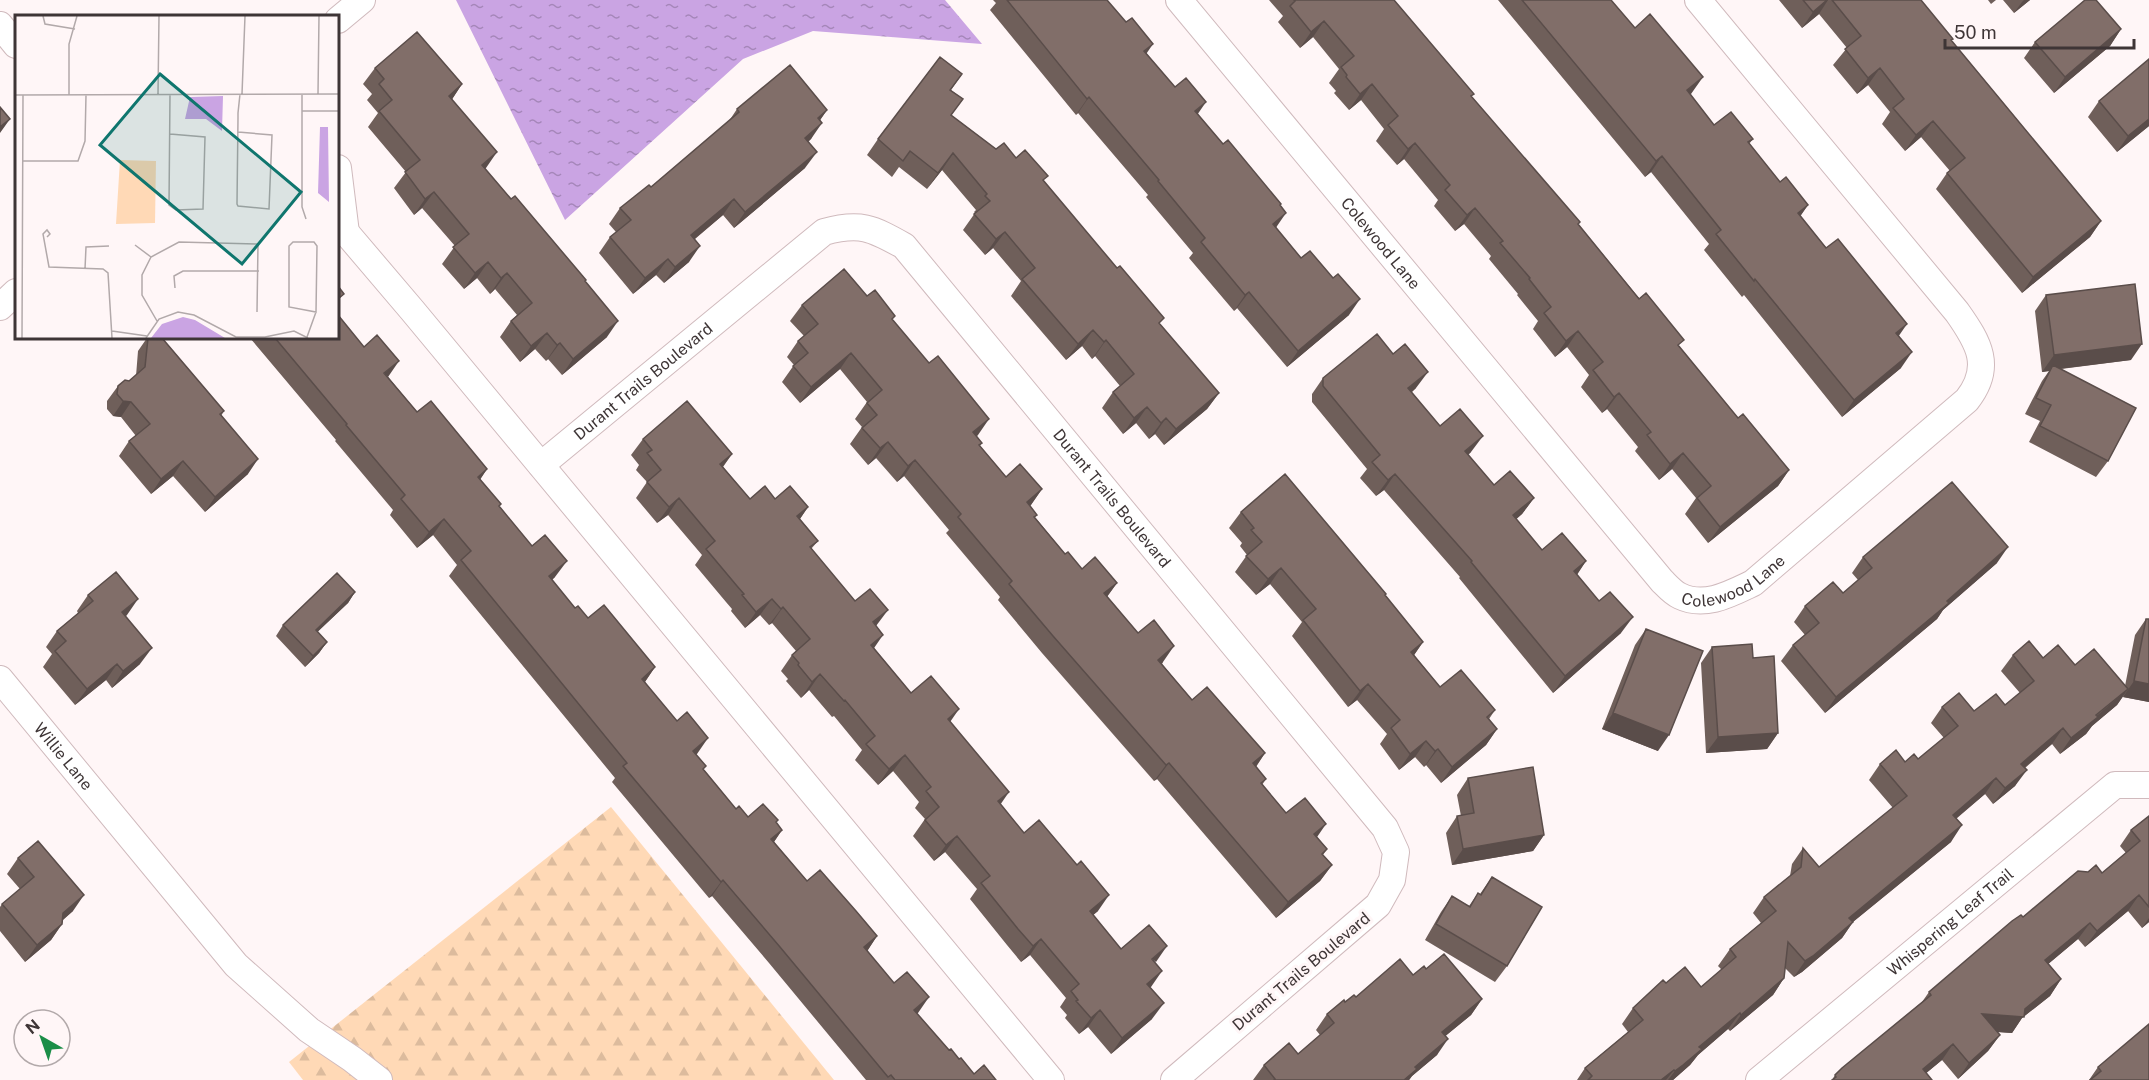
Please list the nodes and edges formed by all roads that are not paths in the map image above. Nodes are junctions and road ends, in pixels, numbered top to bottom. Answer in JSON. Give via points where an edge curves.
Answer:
{"nodes":[{"id":1,"x":362,"y":0,"type":"edge"},
{"id":2,"x":1179,"y":0,"type":"edge"},
{"id":3,"x":1698,"y":0,"type":"edge"},
{"id":4,"x":339,"y":19,"type":"edge"},
{"id":5,"x":0,"y":25,"type":"edge"},
{"id":6,"x":15,"y":44,"type":"edge"},
{"id":7,"x":339,"y":183,"type":"edge"},
{"id":8,"x":342,"y":228,"type":"edge"},
{"id":9,"x":15,"y":293,"type":"edge"},
{"id":10,"x":0,"y":307,"type":"edge"},
{"id":11,"x":540,"y":465,"type":"junction"},
{"id":12,"x":0,"y":679,"type":"edge"},
{"id":13,"x":2149,"y":784,"type":"edge"},
{"id":14,"x":379,"y":1080,"type":"edge"},
{"id":15,"x":1051,"y":1080,"type":"edge"},
{"id":16,"x":1174,"y":1080,"type":"edge"},
{"id":17,"x":1758,"y":1080,"type":"edge"}],
"edges":[{"from":1,"to":4,"type":"street"},
{"from":2,"to":3,"type":"street","name":"Colewood Lane","via":[[1662,581],[1679,596],[1695,601],[1714,600],[1753,583],[1967,400],[1976,389],[1982,365],[1980,351],[1958,312]]},
{"from":5,"to":6,"type":"street"},
{"from":7,"to":8,"type":"street"},
{"from":8,"to":11,"type":"street"},
{"from":9,"to":10,"type":"street"},
{"from":11,"to":15,"type":"street"},
{"from":11,"to":16,"type":"street","name":"Durant Trails Boulevard","via":[[824,232],[846,226],[875,230],[904,246],[1378,818],[1396,852],[1392,880],[1378,905]]},
{"from":12,"to":14,"type":"street","name":"Willie Lane","via":[[236,965],[309,1030]]},
{"from":13,"to":17,"type":"street","name":"Whispering Leaf Trail","via":[[2115,785]]}]}
